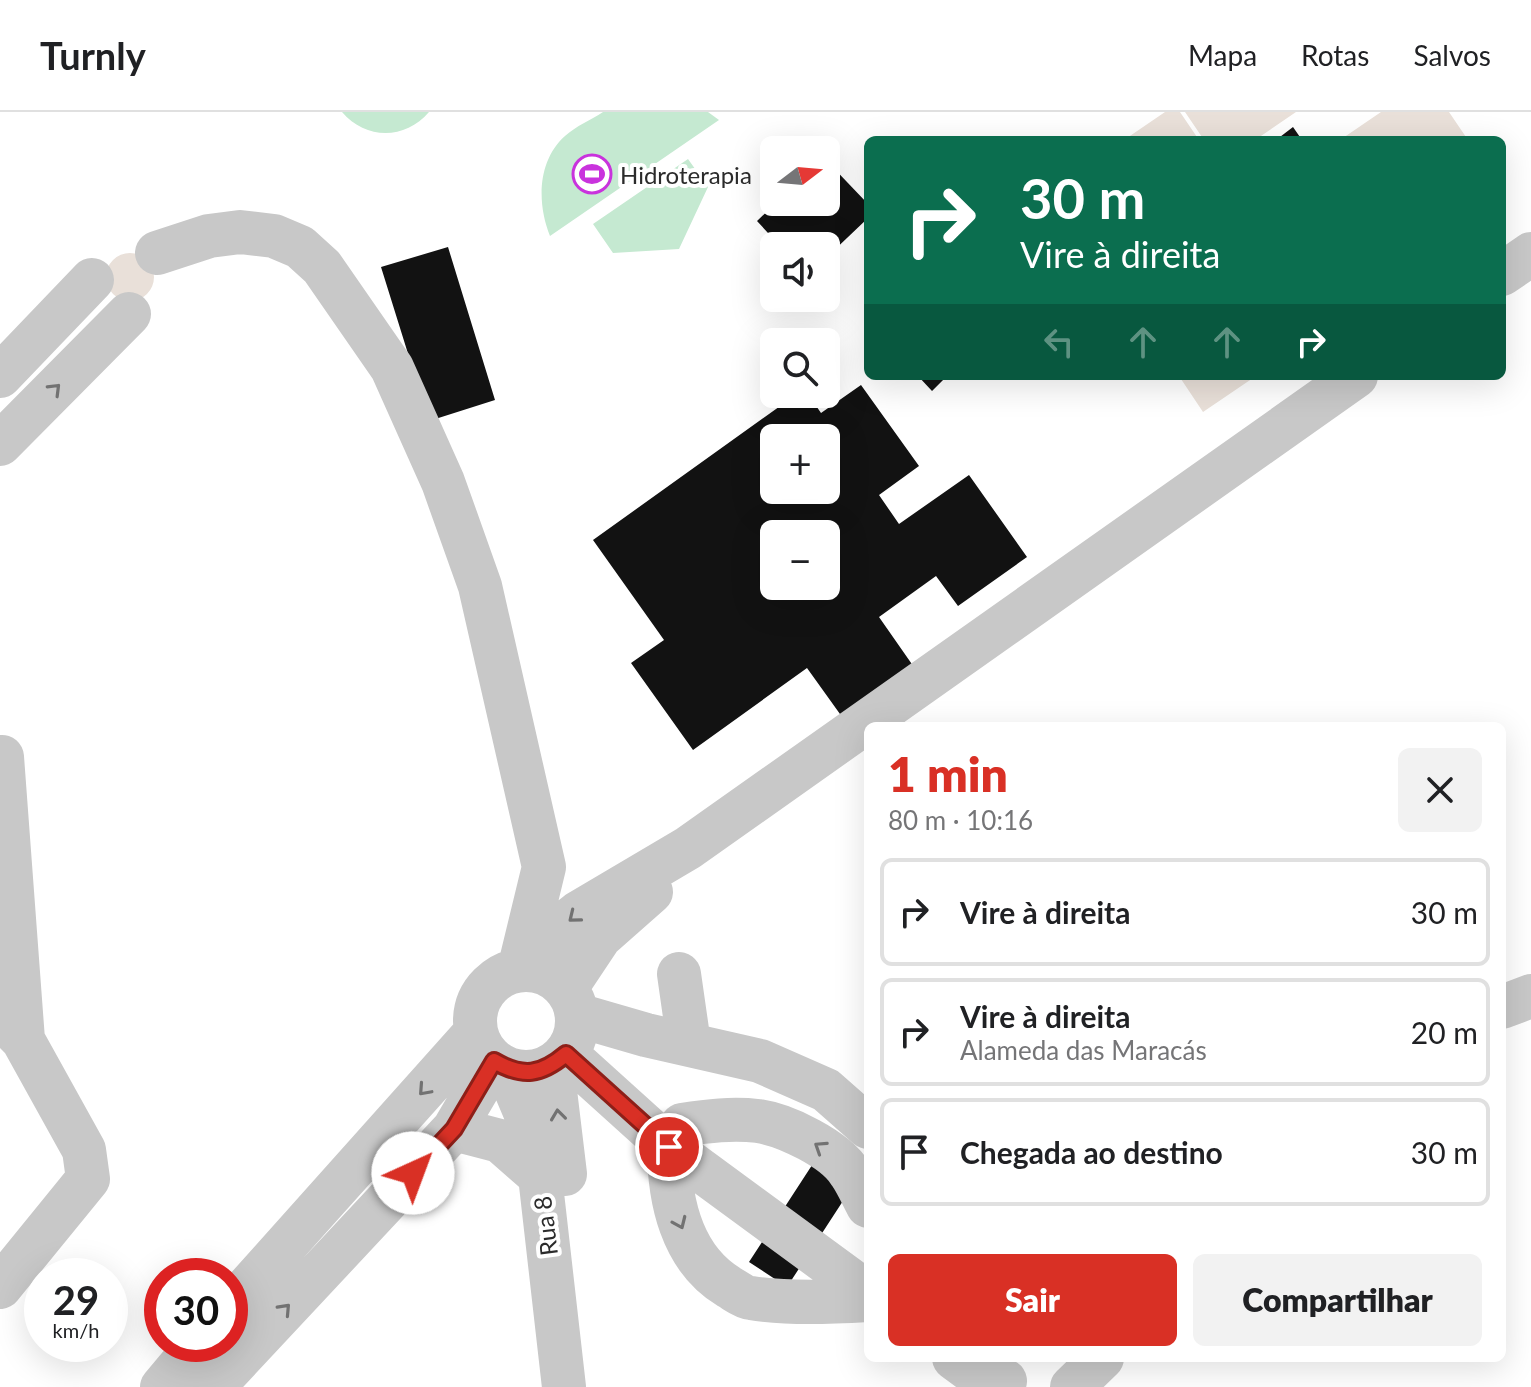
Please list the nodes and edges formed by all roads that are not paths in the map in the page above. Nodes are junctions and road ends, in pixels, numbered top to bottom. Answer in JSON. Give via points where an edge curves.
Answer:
{"nodes":[{"id":1,"x":157,"y":253,"type":"dead end"},
{"id":2,"x":1531,"y":254,"type":"edge"},
{"id":3,"x":1506,"y":271,"type":"edge"},
{"id":4,"x":92,"y":280,"type":"dead end"},
{"id":5,"x":129,"y":314,"type":"dead end"},
{"id":6,"x":0,"y":376,"type":"edge"},
{"id":7,"x":1350,"y":380,"type":"edge"},
{"id":8,"x":0,"y":444,"type":"edge"},
{"id":9,"x":866,"y":722,"type":"edge"},
{"id":10,"x":864,"y":724,"type":"edge"},
{"id":11,"x":2,"y":757,"type":"edge"},
{"id":12,"x":688,"y":848,"type":"junction"},
{"id":13,"x":523,"y":970,"type":"junction"},
{"id":14,"x":679,"y":974,"type":"dead end"},
{"id":15,"x":1531,"y":996,"type":"edge"},
{"id":16,"x":1506,"y":1005,"type":"edge"},
{"id":17,"x":11,"y":1028,"type":"edge"},
{"id":18,"x":567,"y":1030,"type":"junction"},
{"id":19,"x":689,"y":1044,"type":"junction"},
{"id":20,"x":492,"y":1054,"type":"junction"},
{"id":21,"x":864,"y":1123,"type":"edge"},
{"id":22,"x":454,"y":1129,"type":"junction"},
{"id":23,"x":675,"y":1136,"type":"junction"},
{"id":24,"x":540,"y":1176,"type":"junction"},
{"id":25,"x":864,"y":1198,"type":"edge"},
{"id":26,"x":864,"y":1261,"type":"edge"},
{"id":27,"x":1,"y":1282,"type":"edge"},
{"id":28,"x":248,"y":1290,"type":"edge"},
{"id":29,"x":864,"y":1290,"type":"edge"},
{"id":30,"x":864,"y":1300,"type":"edge"},
{"id":31,"x":248,"y":1331,"type":"edge"},
{"id":32,"x":183,"y":1362,"type":"edge"},
{"id":33,"x":227,"y":1362,"type":"edge"},
{"id":34,"x":959,"y":1362,"type":"edge"},
{"id":35,"x":1098,"y":1362,"type":"edge"},
{"id":36,"x":1003,"y":1375,"type":"edge"},
{"id":37,"x":162,"y":1387,"type":"edge"},
{"id":38,"x":213,"y":1387,"type":"edge"},
{"id":39,"x":564,"y":1387,"type":"edge"},
{"id":40,"x":592,"y":1387,"type":"edge"},
{"id":41,"x":1072,"y":1387,"type":"edge"}],
"edges":[{"from":1,"to":13,"type":"street","via":[[240,232],[274,236],[300,247],[322,267],[392,368],[443,482],[480,586],[544,867]]},
{"from":2,"to":3,"type":"street"},
{"from":4,"to":6,"type":"street"},
{"from":8,"to":5,"type":"street","one_way":true},
{"from":7,"to":9,"type":"street"},
{"from":10,"to":12,"type":"street"},
{"from":11,"to":17,"type":"street"},
{"from":12,"to":13,"type":"street","one_way":true,"via":[[578,913]]},
{"from":12,"to":18,"type":"street","via":[[644,901],[600,937]]},
{"from":13,"to":18,"type":"street","via":[[548,974]]},
{"from":13,"to":20,"type":"street","via":[[502,975],[479,999],[475,1015]]},
{"from":14,"to":19,"type":"street"},
{"from":15,"to":16,"type":"street"},
{"from":17,"to":27,"type":"street","via":[[84,1150],[88,1179]]},
{"from":18,"to":19,"type":"street","via":[[646,1035]]},
{"from":18,"to":20,"type":"street","via":[[537,1071],[522,1073]]},
{"from":18,"to":23,"type":"street"},
{"from":40,"to":18,"type":"street","name":"Rua 8","one_way":true},
{"from":19,"to":21,"type":"street","via":[[760,1061],[826,1090]]},
{"from":20,"to":22,"type":"street"},
{"from":20,"to":24,"type":"street","name":"Rua 8","via":[[528,1119]]},
{"from":20,"to":28,"type":"street","one_way":true},
{"from":22,"to":24,"type":"street","via":[[500,1141]]},
{"from":31,"to":22,"type":"street","one_way":true},
{"from":25,"to":23,"type":"street","one_way":true,"via":[[849,1170],[822,1147],[761,1121],[722,1119]]},
{"from":23,"to":26,"type":"street"},
{"from":23,"to":29,"type":"street"},
{"from":23,"to":30,"type":"street","one_way":true,"via":[[669,1182],[675,1214],[713,1277],[748,1298]]},
{"from":24,"to":39,"type":"street","name":"Rua 8"},
{"from":32,"to":37,"type":"street"},
{"from":33,"to":38,"type":"street"},
{"from":34,"to":36,"type":"street","via":[[989,1384]]},
{"from":35,"to":41,"type":"street"}]}
